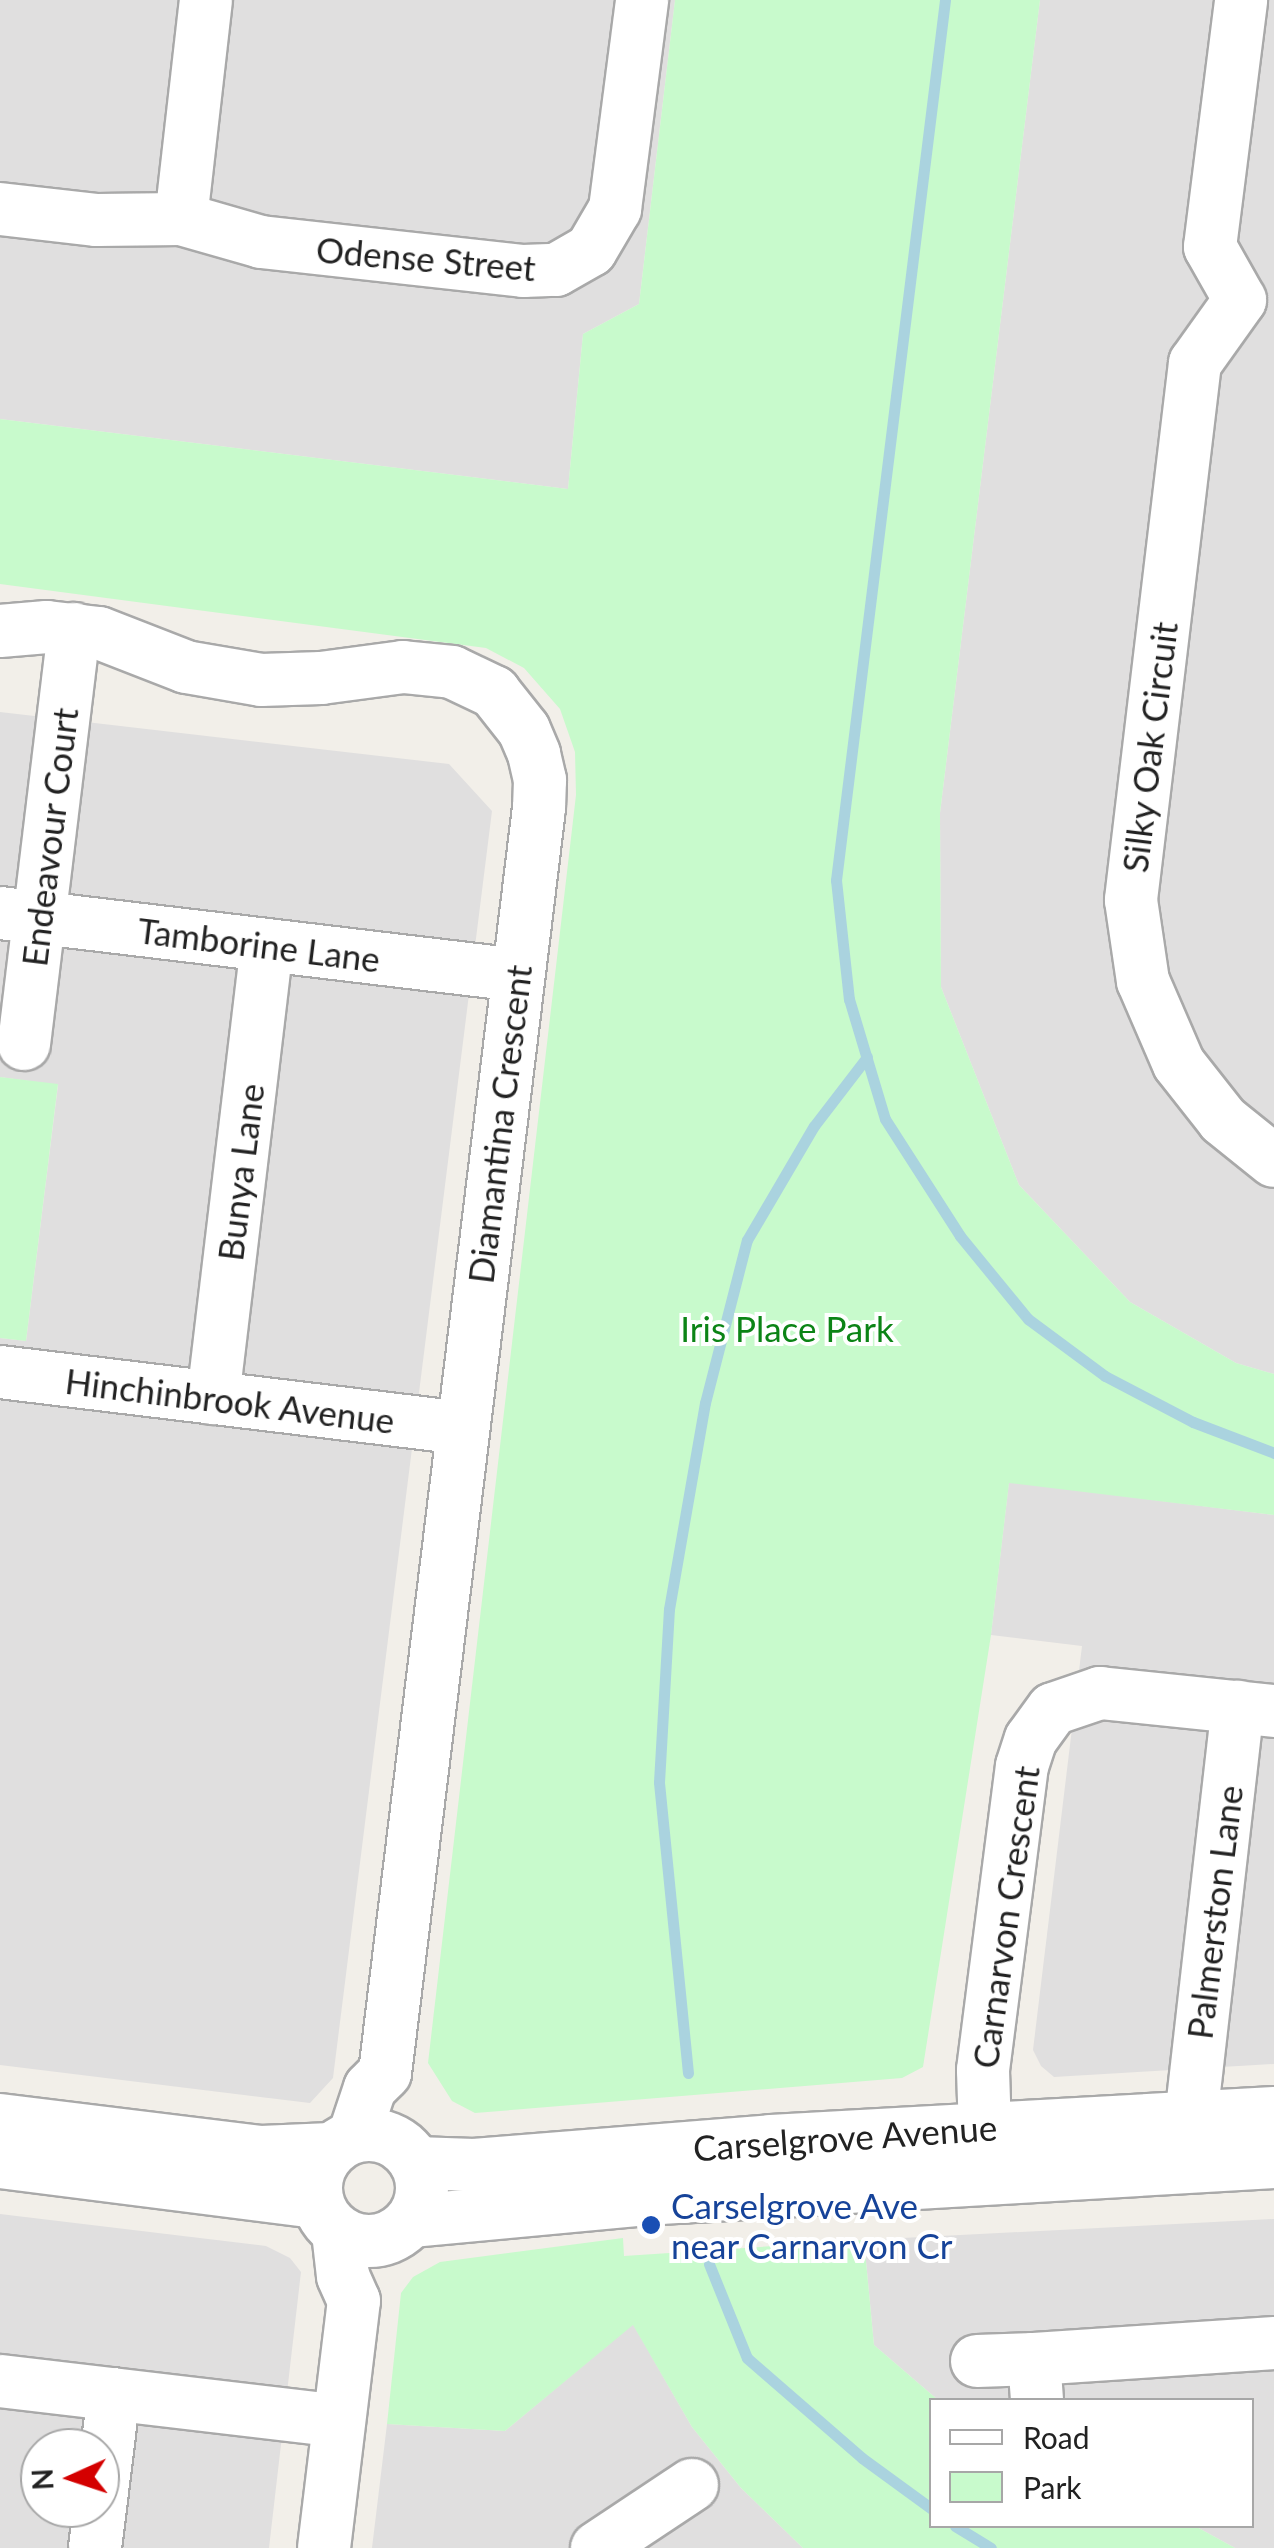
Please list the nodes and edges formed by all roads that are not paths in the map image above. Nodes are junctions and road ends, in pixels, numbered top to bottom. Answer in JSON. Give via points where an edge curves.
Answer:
{"nodes":[{"id":1,"x":206,"y":0,"type":"edge"},
{"id":2,"x":642,"y":0,"type":"edge"},
{"id":3,"x":1242,"y":0,"type":"edge"},
{"id":4,"x":0,"y":209,"type":"edge"},
{"id":5,"x":181,"y":219,"type":"junction"},
{"id":6,"x":1257,"y":301,"type":"edge"},
{"id":7,"x":74,"y":629,"type":"junction"},
{"id":8,"x":0,"y":631,"type":"edge"},
{"id":9,"x":20,"y":915,"type":"edge"},
{"id":10,"x":267,"y":945,"type":"junction"},
{"id":11,"x":518,"y":974,"type":"junction"},
{"id":12,"x":24,"y":1044,"type":"dead end"},
{"id":13,"x":1274,"y":1162,"type":"edge"},
{"id":14,"x":0,"y":1372,"type":"edge"},
{"id":15,"x":213,"y":1398,"type":"junction"},
{"id":16,"x":460,"y":1428,"type":"junction"},
{"id":17,"x":1256,"y":1709,"type":"edge"},
{"id":18,"x":1274,"y":2113,"type":"edge"},
{"id":19,"x":1192,"y":2118,"type":"junction"},
{"id":20,"x":0,"y":2120,"type":"edge"},
{"id":21,"x":375,"y":2148,"type":"junction"},
{"id":22,"x":985,"y":2153,"type":"junction"},
{"id":23,"x":0,"y":2162,"type":"edge"},
{"id":24,"x":1274,"y":2162,"type":"edge"},
{"id":25,"x":362,"y":2224,"type":"junction"},
{"id":26,"x":1274,"y":2343,"type":"edge"},
{"id":27,"x":977,"y":2361,"type":"dead end"},
{"id":28,"x":0,"y":2380,"type":"edge"},
{"id":29,"x":1035,"y":2380,"type":"edge"},
{"id":30,"x":114,"y":2394,"type":"junction"},
{"id":31,"x":339,"y":2421,"type":"junction"},
{"id":32,"x":692,"y":2484,"type":"dead end"},
{"id":33,"x":95,"y":2548,"type":"edge"},
{"id":34,"x":324,"y":2548,"type":"edge"},
{"id":35,"x":596,"y":2548,"type":"edge"}],
"edges":[{"from":1,"to":5,"type":"street"},
{"from":2,"to":5,"type":"street","name":"Odense Street","via":[[615,209],[601,240],[568,266],[523,271],[261,242]]},
{"from":3,"to":6,"type":"street","name":"Silky Oak Circuit","via":[[1210,247]]},
{"from":4,"to":5,"type":"street","name":"Odense Street","via":[[97,220]]},
{"from":6,"to":13,"type":"street","name":"Silky Oak Circuit","via":[[1196,363],[1132,900],[1143,981],[1179,1064],[1224,1120]]},
{"from":7,"to":8,"type":"street","name":"Diamantina Crescent"},
{"from":7,"to":9,"type":"street","name":"Endeavour Court"},
{"from":7,"to":11,"type":"street","name":"Diamantina Crescent","via":[[222,676],[292,680],[403,666],[474,680],[494,692],[524,730],[540,780]]},
{"from":9,"to":10,"type":"street","name":"Tamborine Lane"},
{"from":9,"to":12,"type":"street","name":"Endeavour Court"},
{"from":10,"to":11,"type":"street","name":"Tamborine Lane"},
{"from":10,"to":15,"type":"street","name":"Bunya Lane"},
{"from":11,"to":16,"type":"street","name":"Diamantina Crescent"},
{"from":14,"to":15,"type":"street","name":"Hinchinbrook Avenue"},
{"from":15,"to":16,"type":"street","name":"Hinchinbrook Avenue"},
{"from":16,"to":21,"type":"street","name":"Diamantina Crescent","via":[[385,2073],[370,2088]]},
{"from":17,"to":19,"type":"street","name":"Palmerston Lane"},
{"from":17,"to":22,"type":"street","name":"Carnarvon Crescent","via":[[1100,1693],[1052,1709],[1031,1738],[987,2034]]},
{"from":18,"to":19,"type":"street","name":"Carselgrove Avenue"},
{"from":19,"to":22,"type":"street","name":"Carselgrove Avenue"},
{"from":20,"to":21,"type":"street","name":"Carselgrove Avenue","via":[[261,2152]]},
{"from":21,"to":22,"type":"street","name":"Carselgrove Avenue","via":[[474,2164]]},
{"from":21,"to":25,"type":"street","name":"Diamantina Crescent","via":[[317,2174]]},
{"from":21,"to":25,"type":"street","via":[[422,2193]]},
{"from":22,"to":24,"type":"street","name":"Carselgrove Avenue"},
{"from":22,"to":25,"type":"street","name":"Carselgrove Avenue"},
{"from":23,"to":25,"type":"street","name":"Carselgrove Avenue"},
{"from":25,"to":31,"type":"street","via":[[370,2282],[354,2300]]},
{"from":26,"to":29,"type":"street"},
{"from":27,"to":29,"type":"street"},
{"from":28,"to":30,"type":"street"},
{"from":30,"to":31,"type":"street"},
{"from":30,"to":33,"type":"street"},
{"from":31,"to":34,"type":"street"},
{"from":32,"to":35,"type":"street"}]}
